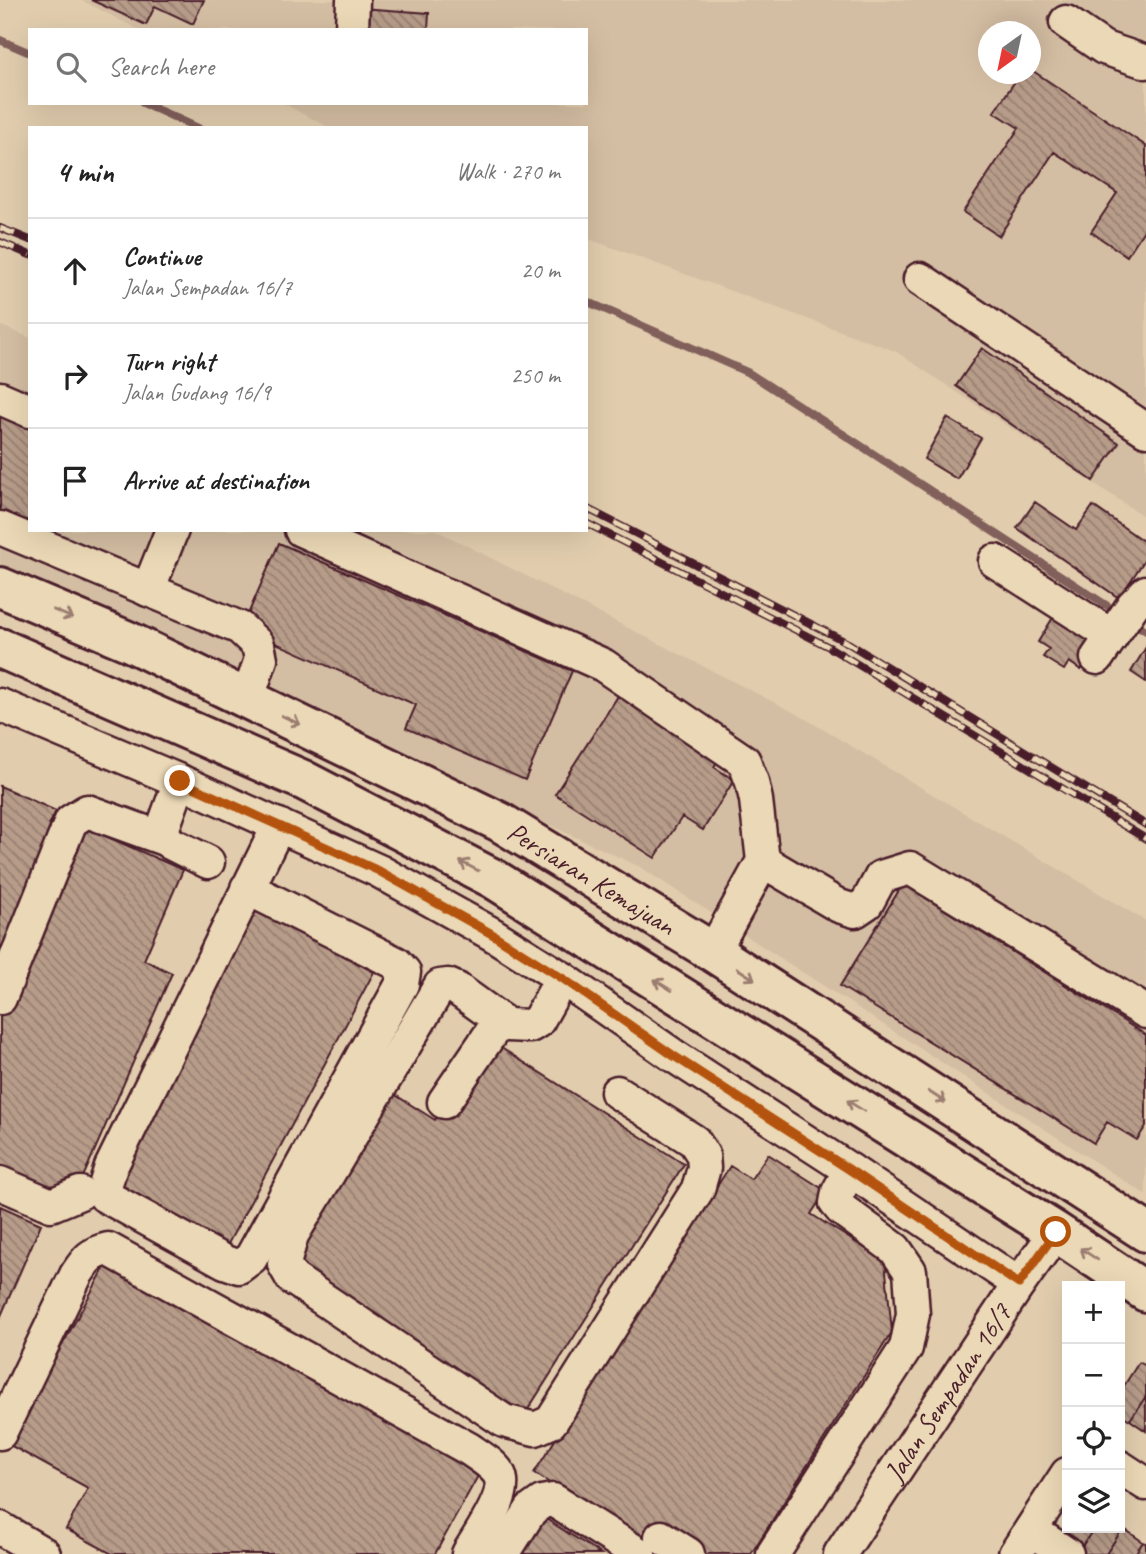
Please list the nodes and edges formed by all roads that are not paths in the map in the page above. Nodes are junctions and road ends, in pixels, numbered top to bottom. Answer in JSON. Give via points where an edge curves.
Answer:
{"nodes":[{"id":1,"x":353,"y":0,"type":"edge"},
{"id":2,"x":1066,"y":22,"type":"dead end"},
{"id":3,"x":352,"y":28,"type":"edge"},
{"id":4,"x":1146,"y":62,"type":"edge"},
{"id":5,"x":920,"y":279,"type":"dead end"},
{"id":6,"x":0,"y":398,"type":"edge"},
{"id":7,"x":28,"y":410,"type":"edge"},
{"id":8,"x":1142,"y":420,"type":"edge"},
{"id":9,"x":0,"y":528,"type":"edge"},
{"id":10,"x":171,"y":532,"type":"edge"},
{"id":11,"x":305,"y":532,"type":"edge"},
{"id":12,"x":995,"y":561,"type":"dead end"},
{"id":13,"x":0,"y":587,"type":"edge"},
{"id":14,"x":148,"y":590,"type":"junction"},
{"id":15,"x":1140,"y":598,"type":"edge"},
{"id":16,"x":128,"y":641,"type":"junction"},
{"id":17,"x":0,"y":648,"type":"edge"},
{"id":18,"x":107,"y":694,"type":"junction"},
{"id":19,"x":247,"y":700,"type":"junction"},
{"id":20,"x":0,"y":705,"type":"edge"},
{"id":21,"x":180,"y":781,"type":"junction"},
{"id":22,"x":279,"y":825,"type":"junction"},
{"id":23,"x":167,"y":840,"type":"junction"},
{"id":24,"x":763,"y":860,"type":"junction"},
{"id":25,"x":208,"y":862,"type":"dead end"},
{"id":26,"x":247,"y":888,"type":"junction"},
{"id":27,"x":713,"y":952,"type":"junction"},
{"id":28,"x":562,"y":978,"type":"junction"},
{"id":29,"x":0,"y":998,"type":"edge"},
{"id":30,"x":1146,"y":1012,"type":"edge"},
{"id":31,"x":500,"y":1020,"type":"junction"},
{"id":32,"x":617,"y":1092,"type":"dead end"},
{"id":33,"x":444,"y":1102,"type":"dead end"},
{"id":34,"x":850,"y":1170,"type":"junction"},
{"id":35,"x":0,"y":1184,"type":"edge"},
{"id":36,"x":80,"y":1193,"type":"dead end"},
{"id":37,"x":1056,"y":1232,"type":"junction"},
{"id":38,"x":1146,"y":1232,"type":"edge"},
{"id":39,"x":1019,"y":1284,"type":"junction"},
{"id":40,"x":1146,"y":1292,"type":"edge"},
{"id":41,"x":0,"y":1433,"type":"edge"},
{"id":42,"x":1125,"y":1470,"type":"edge"},
{"id":43,"x":1062,"y":1482,"type":"edge"},
{"id":44,"x":1146,"y":1484,"type":"edge"},
{"id":45,"x":0,"y":1528,"type":"edge"},
{"id":46,"x":1023,"y":1542,"type":"edge"},
{"id":47,"x":650,"y":1546,"type":"edge"},
{"id":48,"x":44,"y":1554,"type":"edge"},
{"id":49,"x":468,"y":1554,"type":"edge"},
{"id":50,"x":503,"y":1554,"type":"edge"},
{"id":51,"x":688,"y":1554,"type":"edge"},
{"id":52,"x":773,"y":1554,"type":"edge"},
{"id":53,"x":840,"y":1554,"type":"edge"},
{"id":54,"x":1068,"y":1554,"type":"edge"}],
"edges":[{"from":1,"to":3,"type":"street"},
{"from":2,"to":4,"type":"street","via":[[1104,48]]},
{"from":5,"to":8,"type":"street"},
{"from":6,"to":7,"type":"street"},
{"from":9,"to":14,"type":"street"},
{"from":10,"to":14,"type":"street"},
{"from":11,"to":24,"type":"street","via":[[603,666],[744,761],[756,800]]},
{"from":12,"to":15,"type":"street","via":[[1108,642]]},
{"from":13,"to":16,"type":"main road","name":"Persiaran Kemajuan","one_way":true},
{"from":14,"to":19,"type":"street","via":[[240,628],[258,645],[261,659]]},
{"from":16,"to":18,"type":"main road"},
{"from":16,"to":19,"type":"main road","name":"Persiaran Kemajuan"},
{"from":17,"to":18,"type":"main road","name":"Persiaran Kemajuan"},
{"from":37,"to":18,"type":"main road","name":"Persiaran Kemajuan","one_way":true,"via":[[494,879],[303,780]]},
{"from":19,"to":27,"type":"main road","name":"Persiaran Kemajuan","one_way":true,"via":[[500,822]]},
{"from":20,"to":21,"type":"street"},
{"from":21,"to":22,"type":"street"},
{"from":21,"to":23,"type":"street","via":[[164,825]]},
{"from":22,"to":26,"type":"street"},
{"from":22,"to":28,"type":"street","via":[[379,871]]},
{"from":23,"to":25,"type":"street"},
{"from":23,"to":29,"type":"street","via":[[87,811],[71,821]]},
{"from":24,"to":27,"type":"street"},
{"from":24,"to":30,"type":"street","via":[[855,911],[867,903],[881,877],[910,868]]},
{"from":26,"to":26,"type":"street","via":[[396,963],[404,972],[402,984],[251,1258],[239,1267],[105,1196],[111,1167]]},
{"from":27,"to":38,"type":"main road","name":"Persiaran Kemajuan","one_way":true},
{"from":28,"to":31,"type":"street","via":[[538,1021],[521,1026]]},
{"from":28,"to":34,"type":"street"},
{"from":31,"to":32,"type":"street","via":[[457,989],[440,986],[292,1235],[284,1264],[292,1278],[504,1421],[535,1429],[551,1422],[698,1189],[703,1154],[694,1141]]},
{"from":31,"to":33,"type":"street"},
{"from":34,"to":39,"type":"street"},
{"from":34,"to":52,"type":"street","via":[[836,1203],[895,1249],[910,1271],[913,1314],[906,1348]]},
{"from":35,"to":36,"type":"street","via":[[51,1205]]},
{"from":37,"to":39,"type":"street","name":"Jalan Sempadan 16/7"},
{"from":40,"to":37,"type":"main road","name":"Persiaran Kemajuan","one_way":true},
{"from":39,"to":53,"type":"street","name":"Jalan Sempadan 16/7"},
{"from":41,"to":49,"type":"street","via":[[76,1275],[87,1259],[108,1249],[494,1467],[502,1486],[499,1501]]},
{"from":42,"to":44,"type":"street"},
{"from":43,"to":46,"type":"street"},
{"from":45,"to":48,"type":"street"},
{"from":46,"to":54,"type":"street"},
{"from":47,"to":50,"type":"street","via":[[553,1500],[531,1510]]},
{"from":47,"to":51,"type":"street"}]}
